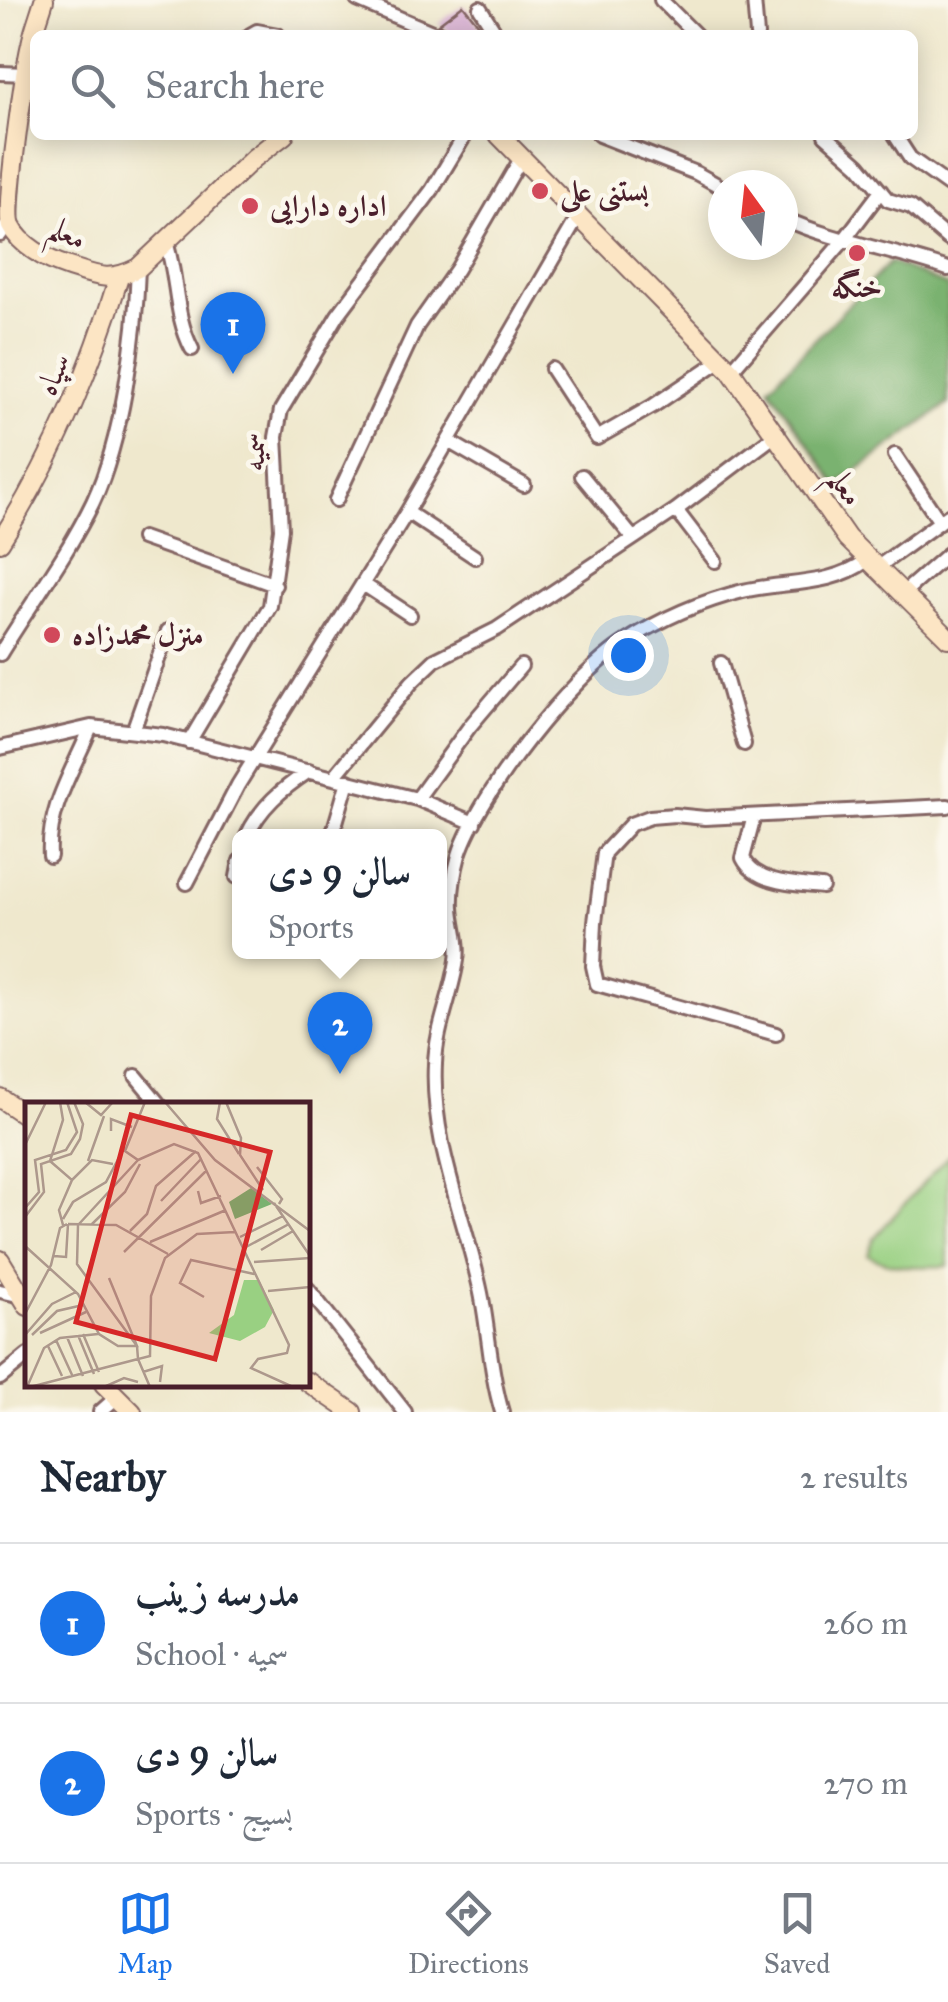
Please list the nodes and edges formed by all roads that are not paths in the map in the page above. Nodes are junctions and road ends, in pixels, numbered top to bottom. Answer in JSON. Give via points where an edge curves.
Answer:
{"nodes":[{"id":1,"x":44,"y":0,"type":"edge"},
{"id":2,"x":357,"y":0,"type":"edge"},
{"id":3,"x":661,"y":0,"type":"edge"},
{"id":4,"x":754,"y":0,"type":"edge"},
{"id":5,"x":480,"y":8,"type":"dead end"},
{"id":6,"x":35,"y":30,"type":"edge"},
{"id":7,"x":427,"y":30,"type":"edge"},
{"id":8,"x":493,"y":30,"type":"edge"},
{"id":9,"x":691,"y":30,"type":"edge"},
{"id":10,"x":756,"y":30,"type":"edge"},
{"id":11,"x":30,"y":51,"type":"edge"},
{"id":12,"x":0,"y":73,"type":"edge"},
{"id":13,"x":27,"y":74,"type":"junction"},
{"id":14,"x":277,"y":140,"type":"edge"},
{"id":15,"x":461,"y":140,"type":"edge"},
{"id":16,"x":504,"y":140,"type":"edge"},
{"id":17,"x":611,"y":140,"type":"edge"},
{"id":18,"x":830,"y":140,"type":"edge"},
{"id":19,"x":898,"y":140,"type":"edge"},
{"id":20,"x":522,"y":157,"type":"junction"},
{"id":21,"x":708,"y":180,"type":"edge"},
{"id":22,"x":948,"y":185,"type":"edge"},
{"id":23,"x":880,"y":191,"type":"junction"},
{"id":24,"x":578,"y":217,"type":"junction"},
{"id":25,"x":798,"y":223,"type":"edge"},
{"id":26,"x":4,"y":229,"type":"edge"},
{"id":27,"x":948,"y":239,"type":"edge"},
{"id":28,"x":844,"y":240,"type":"junction"},
{"id":29,"x":166,"y":242,"type":"junction"},
{"id":30,"x":138,"y":268,"type":"junction"},
{"id":31,"x":948,"y":269,"type":"edge"},
{"id":32,"x":119,"y":277,"type":"junction"},
{"id":33,"x":192,"y":349,"type":"dead end"},
{"id":34,"x":726,"y":366,"type":"junction"},
{"id":35,"x":552,"y":370,"type":"dead end"},
{"id":36,"x":778,"y":433,"type":"junction"},
{"id":37,"x":448,"y":442,"type":"junction"},
{"id":38,"x":895,"y":455,"type":"dead end"},
{"id":39,"x":582,"y":476,"type":"dead end"},
{"id":40,"x":524,"y":485,"type":"dead end"},
{"id":41,"x":336,"y":500,"type":"dead end"},
{"id":42,"x":676,"y":510,"type":"junction"},
{"id":43,"x":407,"y":512,"type":"junction"},
{"id":44,"x":944,"y":519,"type":"edge"},
{"id":45,"x":142,"y":538,"type":"dead end"},
{"id":46,"x":633,"y":538,"type":"junction"},
{"id":47,"x":0,"y":542,"type":"edge"},
{"id":48,"x":948,"y":554,"type":"edge"},
{"id":49,"x":475,"y":557,"type":"dead end"},
{"id":50,"x":715,"y":561,"type":"dead end"},
{"id":51,"x":871,"y":564,"type":"junction"},
{"id":52,"x":363,"y":584,"type":"junction"},
{"id":53,"x":274,"y":586,"type":"junction"},
{"id":54,"x":902,"y":594,"type":"junction"},
{"id":55,"x":410,"y":615,"type":"dead end"},
{"id":56,"x":168,"y":631,"type":"dead end"},
{"id":57,"x":948,"y":638,"type":"edge"},
{"id":58,"x":0,"y":654,"type":"edge"},
{"id":59,"x":720,"y":663,"type":"dead end"},
{"id":60,"x":521,"y":666,"type":"dead end"},
{"id":61,"x":91,"y":726,"type":"junction"},
{"id":62,"x":133,"y":731,"type":"junction"},
{"id":63,"x":189,"y":742,"type":"junction"},
{"id":64,"x":744,"y":744,"type":"dead end"},
{"id":65,"x":0,"y":748,"type":"edge"},
{"id":66,"x":254,"y":759,"type":"junction"},
{"id":67,"x":309,"y":771,"type":"junction"},
{"id":68,"x":341,"y":779,"type":"junction"},
{"id":69,"x":417,"y":799,"type":"junction"},
{"id":70,"x":948,"y":806,"type":"edge"},
{"id":71,"x":754,"y":816,"type":"junction"},
{"id":72,"x":474,"y":823,"type":"junction"},
{"id":73,"x":252,"y":829,"type":"edge"},
{"id":74,"x":333,"y":829,"type":"edge"},
{"id":75,"x":50,"y":856,"type":"dead end"},
{"id":76,"x":187,"y":883,"type":"dead end"},
{"id":77,"x":822,"y":887,"type":"dead end"},
{"id":78,"x":776,"y":1034,"type":"dead end"},
{"id":79,"x":136,"y":1076,"type":"dead end"},
{"id":80,"x":0,"y":1098,"type":"edge"},
{"id":81,"x":157,"y":1102,"type":"edge"},
{"id":82,"x":25,"y":1115,"type":"edge"},
{"id":83,"x":0,"y":1260,"type":"edge"},
{"id":84,"x":0,"y":1291,"type":"edge"},
{"id":85,"x":310,"y":1292,"type":"edge"},
{"id":86,"x":25,"y":1301,"type":"edge"},
{"id":87,"x":25,"y":1357,"type":"edge"},
{"id":88,"x":0,"y":1378,"type":"edge"},
{"id":89,"x":310,"y":1383,"type":"edge"},
{"id":90,"x":111,"y":1391,"type":"edge"},
{"id":91,"x":100,"y":1412,"type":"edge"},
{"id":92,"x":132,"y":1412,"type":"edge"},
{"id":93,"x":352,"y":1412,"type":"edge"},
{"id":94,"x":405,"y":1412,"type":"edge"},
{"id":95,"x":502,"y":1412,"type":"edge"}],
"edges":[{"from":1,"to":6,"type":"main road","name":"معلم"},
{"from":2,"to":7,"type":"street"},
{"from":3,"to":9,"type":"street"},
{"from":4,"to":10,"type":"street"},
{"from":5,"to":8,"type":"street"},
{"from":11,"to":13,"type":"main road","name":"معلم"},
{"from":12,"to":13,"type":"street"},
{"from":13,"to":26,"type":"main road","name":"معلم"},
{"from":14,"to":29,"type":"main road"},
{"from":15,"to":53,"type":"street","name":"سمیه","via":[[280,410],[281,529]]},
{"from":16,"to":20,"type":"main road","name":"معلم"},
{"from":17,"to":21,"type":"street"},
{"from":18,"to":23,"type":"street"},
{"from":19,"to":22,"type":"street","via":[[910,158]]},
{"from":20,"to":24,"type":"main road","name":"معلم"},
{"from":20,"to":41,"type":"street","via":[[416,326]]},
{"from":23,"to":27,"type":"street","via":[[911,206]]},
{"from":23,"to":28,"type":"street"},
{"from":24,"to":34,"type":"main road","name":"معلم"},
{"from":24,"to":37,"type":"street"},
{"from":25,"to":28,"type":"street"},
{"from":26,"to":32,"type":"main road","name":"معلم","via":[[51,261]]},
{"from":28,"to":31,"type":"street"},
{"from":28,"to":34,"type":"street"},
{"from":29,"to":30,"type":"main road"},
{"from":29,"to":33,"type":"street","via":[[176,308]]},
{"from":30,"to":32,"type":"main road"},
{"from":30,"to":58,"type":"street","via":[[137,312],[111,458],[92,504]]},
{"from":32,"to":47,"type":"main road","name":"سپاه","via":[[52,449]]},
{"from":34,"to":35,"type":"street","via":[[597,438]]},
{"from":34,"to":36,"type":"main road","name":"معلم"},
{"from":36,"to":42,"type":"street"},
{"from":36,"to":51,"type":"main road","name":"معلم"},
{"from":37,"to":40,"type":"street"},
{"from":37,"to":43,"type":"street"},
{"from":38,"to":44,"type":"street"},
{"from":39,"to":46,"type":"street"},
{"from":42,"to":46,"type":"street"},
{"from":42,"to":50,"type":"street"},
{"from":43,"to":49,"type":"street"},
{"from":43,"to":52,"type":"street"},
{"from":44,"to":51,"type":"street"},
{"from":45,"to":53,"type":"street"},
{"from":46,"to":68,"type":"street","via":[[497,628],[435,660]]},
{"from":48,"to":54,"type":"street"},
{"from":51,"to":54,"type":"main road","name":"معلم"},
{"from":51,"to":72,"type":"street","via":[[708,602],[623,644],[537,730]]},
{"from":52,"to":55,"type":"street"},
{"from":52,"to":66,"type":"street"},
{"from":53,"to":63,"type":"street","name":"سمیه","via":[[255,635]]},
{"from":54,"to":57,"type":"main road","name":"معلم"},
{"from":56,"to":62,"type":"street"},
{"from":59,"to":64,"type":"street"},
{"from":60,"to":69,"type":"street"},
{"from":61,"to":62,"type":"street"},
{"from":61,"to":65,"type":"street"},
{"from":61,"to":75,"type":"street","via":[[58,798]]},
{"from":62,"to":63,"type":"street"},
{"from":63,"to":66,"type":"street"},
{"from":66,"to":67,"type":"street"},
{"from":66,"to":76,"type":"street"},
{"from":67,"to":68,"type":"street"},
{"from":67,"to":73,"type":"street","via":[[273,798]]},
{"from":68,"to":69,"type":"street"},
{"from":68,"to":74,"type":"street"},
{"from":69,"to":72,"type":"street"},
{"from":70,"to":71,"type":"street"},
{"from":71,"to":77,"type":"street","via":[[742,858],[748,867],[782,883]]},
{"from":71,"to":78,"type":"street","via":[[650,817],[616,838],[604,852],[600,873],[593,966],[597,984],[612,991]]},
{"from":72,"to":95,"type":"street","via":[[459,856],[452,904],[458,957],[434,1062],[435,1118],[481,1295]]},
{"from":79,"to":81,"type":"street"},
{"from":80,"to":82,"type":"main road"},
{"from":83,"to":86,"type":"main road"},
{"from":84,"to":86,"type":"street"},
{"from":85,"to":94,"type":"street"},
{"from":87,"to":88,"type":"street"},
{"from":89,"to":93,"type":"main road"},
{"from":90,"to":91,"type":"street"},
{"from":90,"to":92,"type":"main road"}]}
